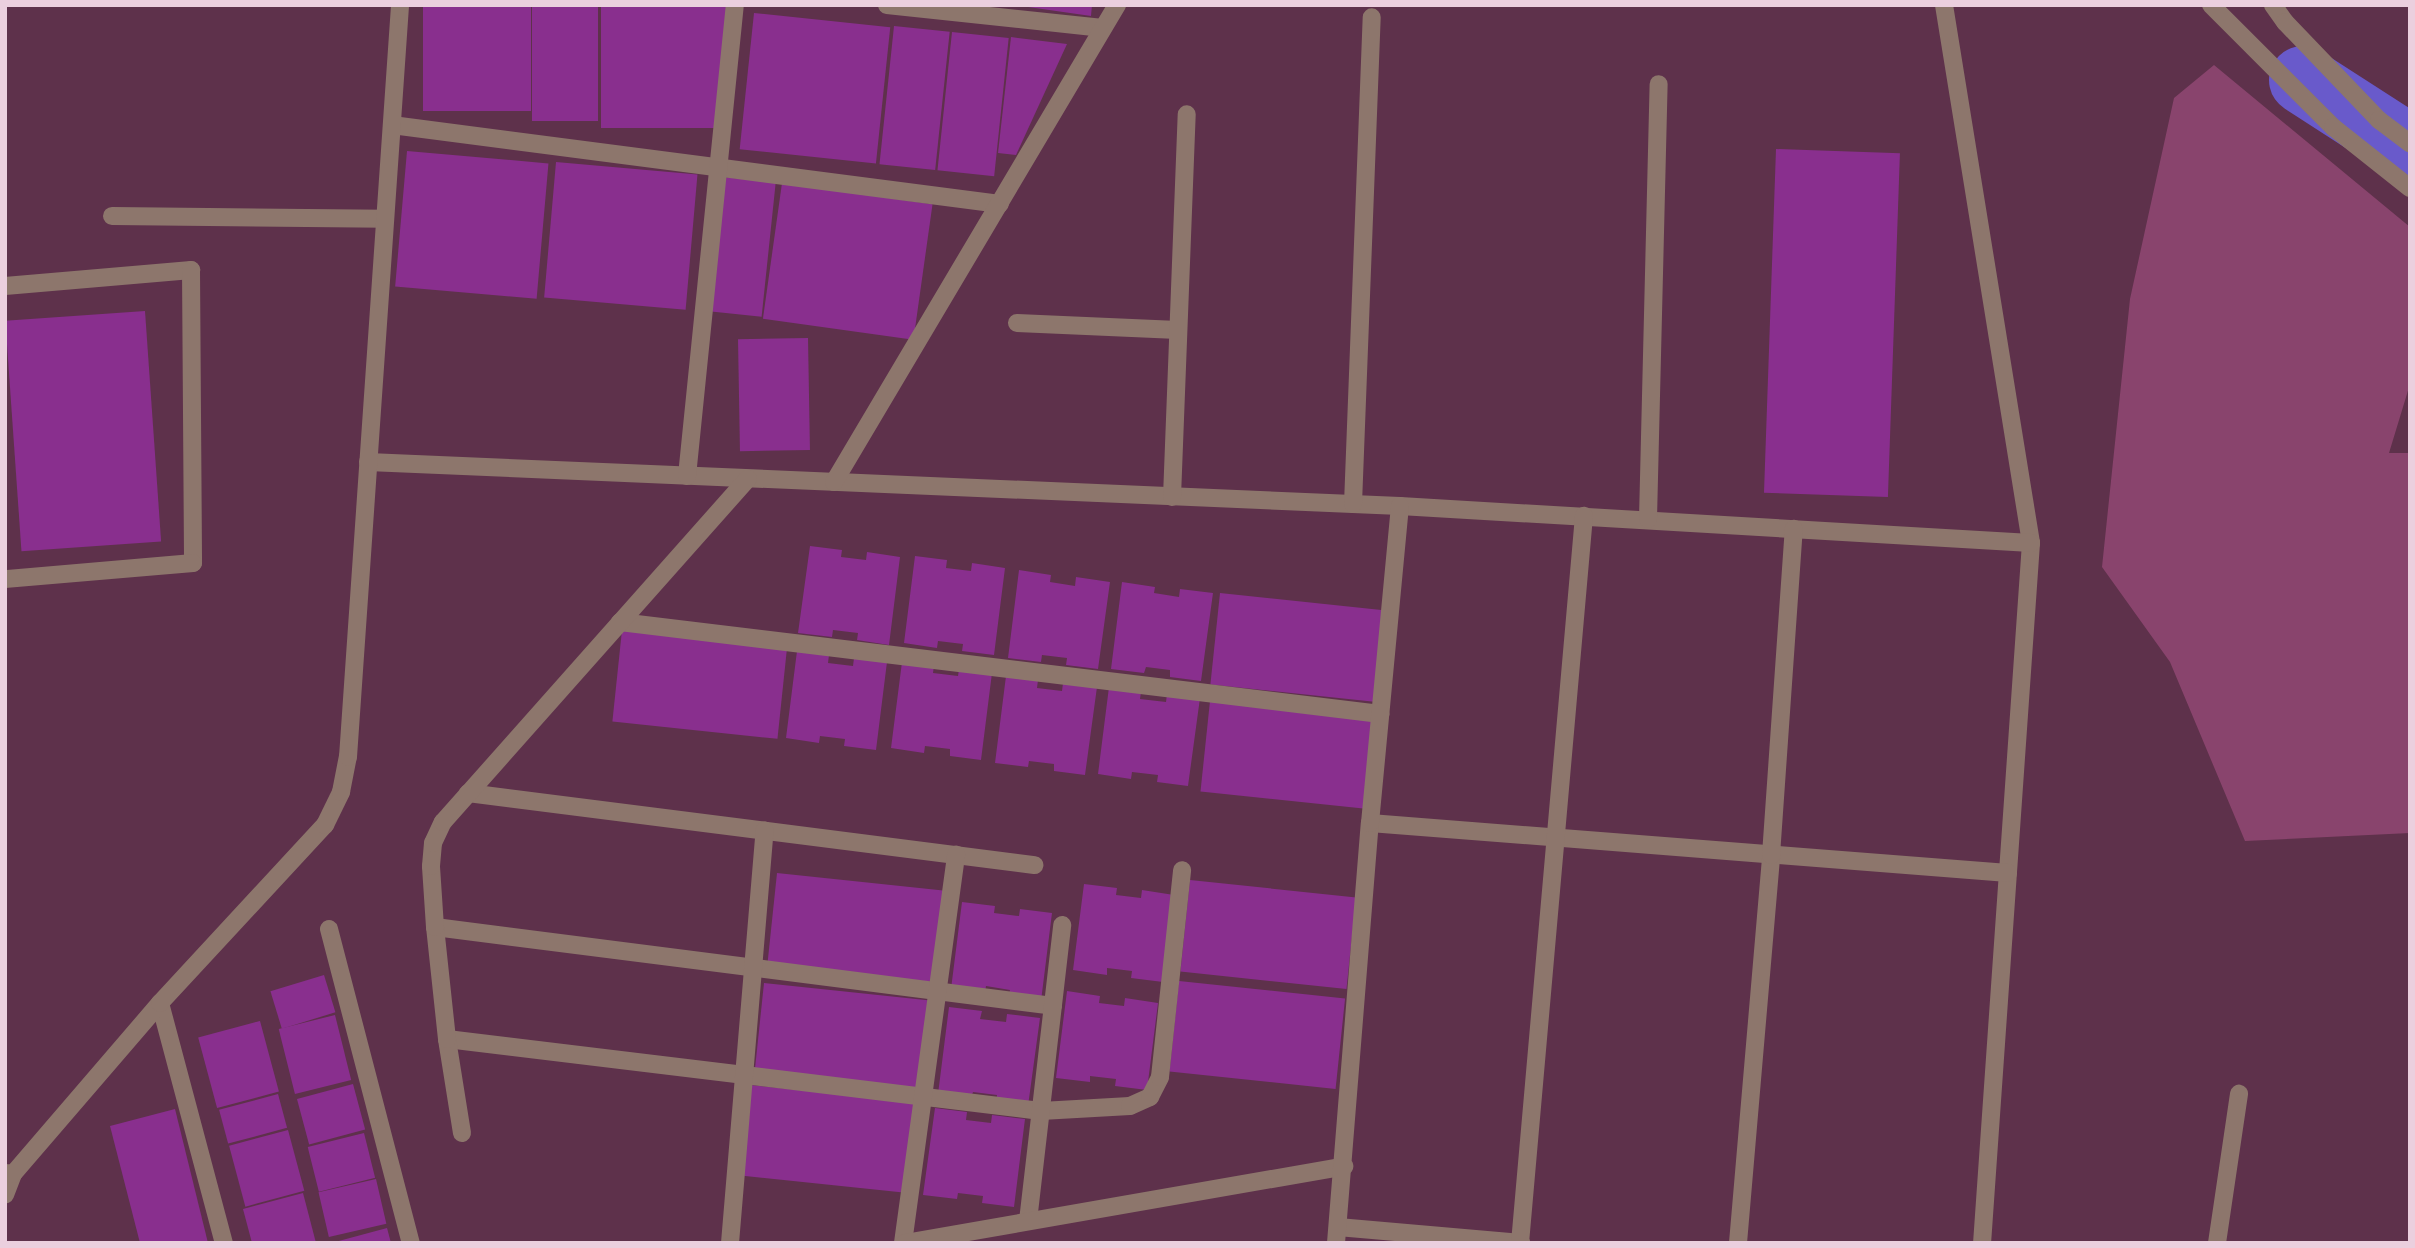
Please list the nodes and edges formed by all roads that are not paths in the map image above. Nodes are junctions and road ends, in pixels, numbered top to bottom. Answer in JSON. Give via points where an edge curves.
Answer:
{"nodes":[{"id":1,"x":400,"y":5,"type":"edge"},
{"id":2,"x":735,"y":5,"type":"edge"},
{"id":3,"x":887,"y":5,"type":"edge"},
{"id":4,"x":1117,"y":5,"type":"edge"},
{"id":5,"x":1944,"y":5,"type":"edge"},
{"id":6,"x":2211,"y":5,"type":"edge"},
{"id":7,"x":2273,"y":5,"type":"edge"},
{"id":8,"x":1372,"y":17,"type":"dead end"},
{"id":9,"x":1103,"y":28,"type":"junction"},
{"id":10,"x":1659,"y":84,"type":"dead end"},
{"id":11,"x":1187,"y":114,"type":"dead end"},
{"id":12,"x":391,"y":125,"type":"junction"},
{"id":13,"x":2410,"y":143,"type":"edge"},
{"id":14,"x":719,"y":167,"type":"junction"},
{"id":15,"x":2410,"y":188,"type":"edge"},
{"id":16,"x":1000,"y":204,"type":"junction"},
{"id":17,"x":111,"y":216,"type":"dead end"},
{"id":18,"x":385,"y":219,"type":"junction"},
{"id":19,"x":5,"y":286,"type":"edge"},
{"id":20,"x":1017,"y":323,"type":"dead end"},
{"id":21,"x":1178,"y":330,"type":"junction"},
{"id":22,"x":369,"y":462,"type":"junction"},
{"id":23,"x":687,"y":477,"type":"junction"},
{"id":24,"x":748,"y":479,"type":"junction"},
{"id":25,"x":834,"y":482,"type":"junction"},
{"id":26,"x":1172,"y":497,"type":"junction"},
{"id":27,"x":1353,"y":505,"type":"junction"},
{"id":28,"x":1400,"y":506,"type":"junction"},
{"id":29,"x":1584,"y":516,"type":"junction"},
{"id":30,"x":1648,"y":520,"type":"junction"},
{"id":31,"x":1794,"y":528,"type":"junction"},
{"id":32,"x":2031,"y":543,"type":"junction"},
{"id":33,"x":5,"y":579,"type":"edge"},
{"id":34,"x":620,"y":622,"type":"junction"},
{"id":35,"x":1380,"y":714,"type":"junction"},
{"id":36,"x":468,"y":793,"type":"junction"},
{"id":37,"x":1370,"y":822,"type":"junction"},
{"id":38,"x":765,"y":830,"type":"junction"},
{"id":39,"x":1557,"y":838,"type":"junction"},
{"id":40,"x":956,"y":855,"type":"junction"},
{"id":41,"x":1771,"y":855,"type":"junction"},
{"id":42,"x":1034,"y":865,"type":"dead end"},
{"id":43,"x":1182,"y":870,"type":"dead end"},
{"id":44,"x":2008,"y":873,"type":"junction"},
{"id":45,"x":1062,"y":925,"type":"dead end"},
{"id":46,"x":435,"y":927,"type":"junction"},
{"id":47,"x":329,"y":929,"type":"dead end"},
{"id":48,"x":754,"y":967,"type":"junction"},
{"id":49,"x":937,"y":991,"type":"junction"},
{"id":50,"x":160,"y":1003,"type":"junction"},
{"id":51,"x":1053,"y":1006,"type":"junction"},
{"id":52,"x":447,"y":1040,"type":"junction"},
{"id":53,"x":744,"y":1076,"type":"junction"},
{"id":54,"x":2239,"y":1094,"type":"dead end"},
{"id":55,"x":923,"y":1098,"type":"junction"},
{"id":56,"x":1041,"y":1111,"type":"junction"},
{"id":57,"x":462,"y":1133,"type":"dead end"},
{"id":58,"x":1344,"y":1166,"type":"junction"},
{"id":59,"x":9,"y":1173,"type":"edge"},
{"id":60,"x":5,"y":1195,"type":"edge"},
{"id":61,"x":1028,"y":1221,"type":"junction"},
{"id":62,"x":1337,"y":1235,"type":"edge"},
{"id":63,"x":1480,"y":1241,"type":"edge"},
{"id":64,"x":224,"y":1243,"type":"edge"},
{"id":65,"x":411,"y":1243,"type":"edge"},
{"id":66,"x":730,"y":1243,"type":"edge"},
{"id":67,"x":904,"y":1243,"type":"edge"},
{"id":68,"x":1521,"y":1243,"type":"edge"},
{"id":69,"x":1738,"y":1243,"type":"edge"},
{"id":70,"x":1982,"y":1243,"type":"edge"},
{"id":71,"x":2217,"y":1243,"type":"edge"}],
"edges":[{"from":1,"to":12,"type":"street"},
{"from":2,"to":14,"type":"street"},
{"from":3,"to":9,"type":"street"},
{"from":4,"to":9,"type":"street"},
{"from":5,"to":32,"type":"street"},
{"from":6,"to":15,"type":"street","via":[[2333,127]]},
{"from":7,"to":13,"type":"street","via":[[2379,120]]},
{"from":8,"to":27,"type":"street"},
{"from":9,"to":16,"type":"street"},
{"from":10,"to":30,"type":"street"},
{"from":11,"to":21,"type":"street"},
{"from":12,"to":14,"type":"street"},
{"from":12,"to":18,"type":"street"},
{"from":14,"to":16,"type":"street"},
{"from":14,"to":23,"type":"street"},
{"from":16,"to":25,"type":"street"},
{"from":17,"to":18,"type":"street"},
{"from":18,"to":22,"type":"street"},
{"from":19,"to":33,"type":"street","via":[[191,270],[193,563]]},
{"from":20,"to":21,"type":"street"},
{"from":21,"to":26,"type":"street"},
{"from":22,"to":23,"type":"street"},
{"from":22,"to":50,"type":"street","via":[[348,757],[341,792],[325,825]]},
{"from":23,"to":24,"type":"street"},
{"from":24,"to":25,"type":"street"},
{"from":24,"to":34,"type":"street"},
{"from":25,"to":26,"type":"street"},
{"from":26,"to":27,"type":"street"},
{"from":27,"to":28,"type":"street"},
{"from":28,"to":29,"type":"street"},
{"from":28,"to":35,"type":"street"},
{"from":29,"to":30,"type":"street"},
{"from":29,"to":39,"type":"street"},
{"from":30,"to":31,"type":"street"},
{"from":31,"to":32,"type":"street"},
{"from":31,"to":41,"type":"street"},
{"from":32,"to":44,"type":"street"},
{"from":34,"to":35,"type":"street"},
{"from":34,"to":36,"type":"street"},
{"from":35,"to":37,"type":"street"},
{"from":36,"to":38,"type":"street"},
{"from":36,"to":46,"type":"street","via":[[443,822],[433,843]]},
{"from":37,"to":39,"type":"street"},
{"from":37,"to":58,"type":"street"},
{"from":38,"to":40,"type":"street"},
{"from":38,"to":48,"type":"street"},
{"from":39,"to":41,"type":"street"},
{"from":39,"to":68,"type":"street"},
{"from":40,"to":42,"type":"street"},
{"from":40,"to":49,"type":"street"},
{"from":41,"to":44,"type":"street"},
{"from":41,"to":69,"type":"street"},
{"from":43,"to":56,"type":"street","via":[[1160,1077],[1150,1097],[1130,1106]]},
{"from":44,"to":70,"type":"street"},
{"from":45,"to":51,"type":"street"},
{"from":46,"to":48,"type":"street"},
{"from":46,"to":52,"type":"street"},
{"from":47,"to":65,"type":"street"},
{"from":48,"to":49,"type":"street"},
{"from":48,"to":53,"type":"street"},
{"from":49,"to":51,"type":"street"},
{"from":49,"to":55,"type":"street"},
{"from":50,"to":59,"type":"street"},
{"from":50,"to":64,"type":"street"},
{"from":51,"to":56,"type":"street"},
{"from":52,"to":53,"type":"street"},
{"from":52,"to":57,"type":"street"},
{"from":53,"to":55,"type":"street"},
{"from":53,"to":66,"type":"street"},
{"from":54,"to":71,"type":"street"},
{"from":55,"to":56,"type":"street"},
{"from":55,"to":67,"type":"street"},
{"from":56,"to":61,"type":"street"},
{"from":58,"to":61,"type":"street"},
{"from":58,"to":62,"type":"street"},
{"from":59,"to":60,"type":"street"},
{"from":61,"to":67,"type":"street"},
{"from":62,"to":63,"type":"street"},
{"from":63,"to":68,"type":"street"}]}
